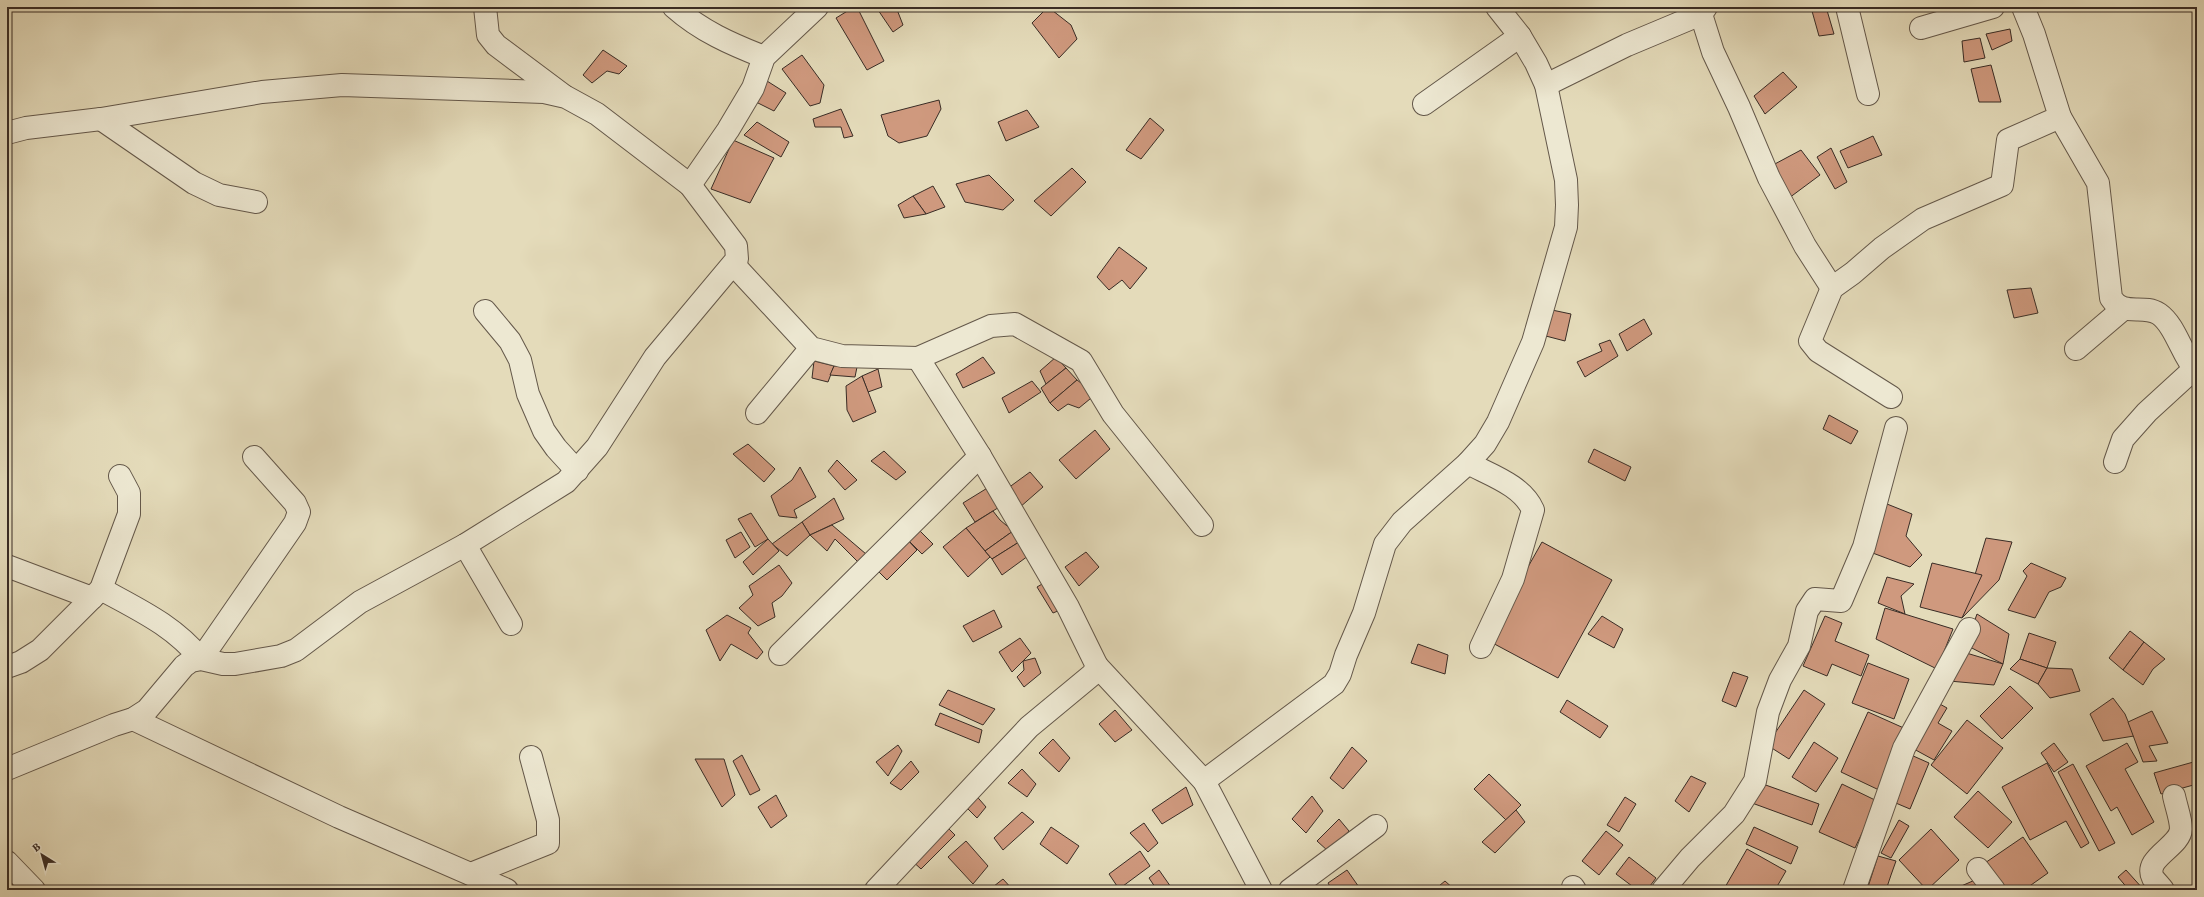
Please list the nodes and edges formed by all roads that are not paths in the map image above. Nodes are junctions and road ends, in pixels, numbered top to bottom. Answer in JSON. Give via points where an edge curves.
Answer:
{"nodes":[{"id":1,"x":485,"y":7,"type":"edge"},
{"id":2,"x":674,"y":7,"type":"edge"},
{"id":3,"x":817,"y":7,"type":"edge"},
{"id":4,"x":1497,"y":7,"type":"edge"},
{"id":5,"x":1847,"y":7,"type":"edge"},
{"id":6,"x":1993,"y":7,"type":"edge"},
{"id":7,"x":2023,"y":7,"type":"edge"},
{"id":8,"x":1704,"y":10,"type":"edge"},
{"id":9,"x":1921,"y":28,"type":"dead end"},
{"id":10,"x":1520,"y":36,"type":"junction"},
{"id":11,"x":764,"y":57,"type":"junction"},
{"id":12,"x":1546,"y":85,"type":"junction"},
{"id":13,"x":1868,"y":94,"type":"dead end"},
{"id":14,"x":566,"y":97,"type":"junction"},
{"id":15,"x":1424,"y":104,"type":"dead end"},
{"id":16,"x":2060,"y":117,"type":"junction"},
{"id":17,"x":101,"y":119,"type":"junction"},
{"id":18,"x":7,"y":133,"type":"edge"},
{"id":19,"x":690,"y":186,"type":"junction"},
{"id":20,"x":256,"y":202,"type":"dead end"},
{"id":21,"x":734,"y":265,"type":"junction"},
{"id":22,"x":1832,"y":288,"type":"junction"},
{"id":23,"x":2123,"y":309,"type":"junction"},
{"id":24,"x":485,"y":311,"type":"dead end"},
{"id":25,"x":810,"y":348,"type":"junction"},
{"id":26,"x":2076,"y":348,"type":"dead end"},
{"id":27,"x":918,"y":358,"type":"junction"},
{"id":28,"x":2196,"y":370,"type":"edge"},
{"id":29,"x":1891,"y":397,"type":"dead end"},
{"id":30,"x":757,"y":413,"type":"dead end"},
{"id":31,"x":1896,"y":428,"type":"dead end"},
{"id":32,"x":980,"y":456,"type":"junction"},
{"id":33,"x":254,"y":457,"type":"dead end"},
{"id":34,"x":2115,"y":462,"type":"dead end"},
{"id":35,"x":1468,"y":463,"type":"junction"},
{"id":36,"x":577,"y":471,"type":"junction"},
{"id":37,"x":120,"y":476,"type":"dead end"},
{"id":38,"x":1202,"y":525,"type":"dead end"},
{"id":39,"x":465,"y":545,"type":"junction"},
{"id":40,"x":7,"y":566,"type":"edge"},
{"id":41,"x":97,"y":594,"type":"junction"},
{"id":42,"x":510,"y":624,"type":"dead end"},
{"id":43,"x":1969,"y":629,"type":"dead end"},
{"id":44,"x":1482,"y":647,"type":"dead end"},
{"id":45,"x":780,"y":654,"type":"dead end"},
{"id":46,"x":201,"y":659,"type":"junction"},
{"id":47,"x":1097,"y":666,"type":"junction"},
{"id":48,"x":7,"y":667,"type":"edge"},
{"id":49,"x":133,"y":719,"type":"junction"},
{"id":50,"x":531,"y":757,"type":"dead end"},
{"id":51,"x":7,"y":769,"type":"edge"},
{"id":52,"x":1204,"y":781,"type":"junction"},
{"id":53,"x":2174,"y":796,"type":"dead end"},
{"id":54,"x":1376,"y":826,"type":"dead end"},
{"id":55,"x":7,"y":862,"type":"edge"},
{"id":56,"x":1978,"y":868,"type":"dead end"},
{"id":57,"x":471,"y":874,"type":"junction"},
{"id":58,"x":34,"y":890,"type":"edge"},
{"id":59,"x":507,"y":890,"type":"edge"},
{"id":60,"x":876,"y":890,"type":"edge"},
{"id":61,"x":1260,"y":890,"type":"edge"},
{"id":62,"x":1290,"y":890,"type":"edge"},
{"id":63,"x":1664,"y":890,"type":"edge"},
{"id":64,"x":1854,"y":890,"type":"edge"},
{"id":65,"x":1994,"y":890,"type":"edge"},
{"id":66,"x":2163,"y":890,"type":"edge"}],
"edges":[{"from":1,"to":14,"type":"street","via":[[488,35],[496,45]]},
{"from":2,"to":11,"type":"street","via":[[703,29]]},
{"from":3,"to":11,"type":"street"},
{"from":4,"to":10,"type":"street"},
{"from":5,"to":13,"type":"street"},
{"from":6,"to":9,"type":"street"},
{"from":7,"to":16,"type":"street"},
{"from":8,"to":12,"type":"street"},
{"from":8,"to":22,"type":"street","via":[[1713,52],[1769,178],[1804,246]]},
{"from":10,"to":12,"type":"street"},
{"from":10,"to":15,"type":"street"},
{"from":11,"to":19,"type":"street","via":[[749,94]]},
{"from":12,"to":35,"type":"street","via":[[1566,180],[1566,227],[1533,342],[1498,422],[1485,444]]},
{"from":14,"to":17,"type":"street","via":[[544,92],[342,85],[262,92]]},
{"from":14,"to":19,"type":"street","via":[[597,114]]},
{"from":16,"to":22,"type":"street","via":[[2008,140],[2002,185],[1923,220],[1882,248]]},
{"from":16,"to":23,"type":"street","via":[[2098,183],[2109,290],[2116,305]]},
{"from":17,"to":18,"type":"street","via":[[26,128]]},
{"from":17,"to":20,"type":"street","via":[[194,183],[219,195]]},
{"from":19,"to":21,"type":"street","via":[[736,246],[737,259]]},
{"from":21,"to":25,"type":"street"},
{"from":21,"to":36,"type":"street","via":[[655,357],[597,447]]},
{"from":22,"to":29,"type":"street","via":[[1810,341],[1818,352]]},
{"from":23,"to":26,"type":"street"},
{"from":23,"to":28,"type":"street","via":[[2149,310],[2158,314],[2165,320],[2189,363]]},
{"from":24,"to":36,"type":"street","via":[[510,341],[520,360],[528,394],[544,431]]},
{"from":25,"to":27,"type":"street","via":[[842,356]]},
{"from":25,"to":30,"type":"street"},
{"from":27,"to":32,"type":"street"},
{"from":27,"to":38,"type":"street","via":[[991,326],[1015,324],[1081,361],[1113,414]]},
{"from":28,"to":34,"type":"street","via":[[2147,412],[2123,439]]},
{"from":31,"to":63,"type":"street","via":[[1864,547],[1841,601],[1815,600],[1807,611],[1799,646],[1780,680],[1768,712],[1755,781],[1734,814],[1690,858]]},
{"from":32,"to":45,"type":"street"},
{"from":32,"to":47,"type":"street","via":[[1068,607]]},
{"from":33,"to":46,"type":"street","via":[[299,512],[296,523]]},
{"from":35,"to":44,"type":"street","via":[[1517,489],[1528,499],[1533,510],[1513,579]]},
{"from":35,"to":52,"type":"street","via":[[1402,522],[1385,544],[1364,613],[1334,684]]},
{"from":36,"to":39,"type":"street","via":[[551,492]]},
{"from":37,"to":41,"type":"street","via":[[129,493],[129,514]]},
{"from":39,"to":42,"type":"street"},
{"from":39,"to":46,"type":"street","via":[[360,602],[296,650],[281,656],[235,664]]},
{"from":40,"to":41,"type":"street"},
{"from":41,"to":46,"type":"street","via":[[155,618],[186,641]]},
{"from":41,"to":48,"type":"street","via":[[40,650]]},
{"from":43,"to":64,"type":"street","via":[[1904,748]]},
{"from":46,"to":49,"type":"street","via":[[184,666],[147,710]]},
{"from":47,"to":52,"type":"street"},
{"from":47,"to":60,"type":"street","via":[[1093,674],[1029,727]]},
{"from":49,"to":51,"type":"street"},
{"from":49,"to":57,"type":"street","via":[[292,796]]},
{"from":50,"to":57,"type":"street","via":[[548,820],[548,843]]},
{"from":52,"to":61,"type":"street"},
{"from":53,"to":66,"type":"street","via":[[2181,830],[2151,870]]},
{"from":54,"to":62,"type":"street"},
{"from":55,"to":58,"type":"street"},
{"from":56,"to":65,"type":"street"},
{"from":57,"to":59,"type":"street"}]}
